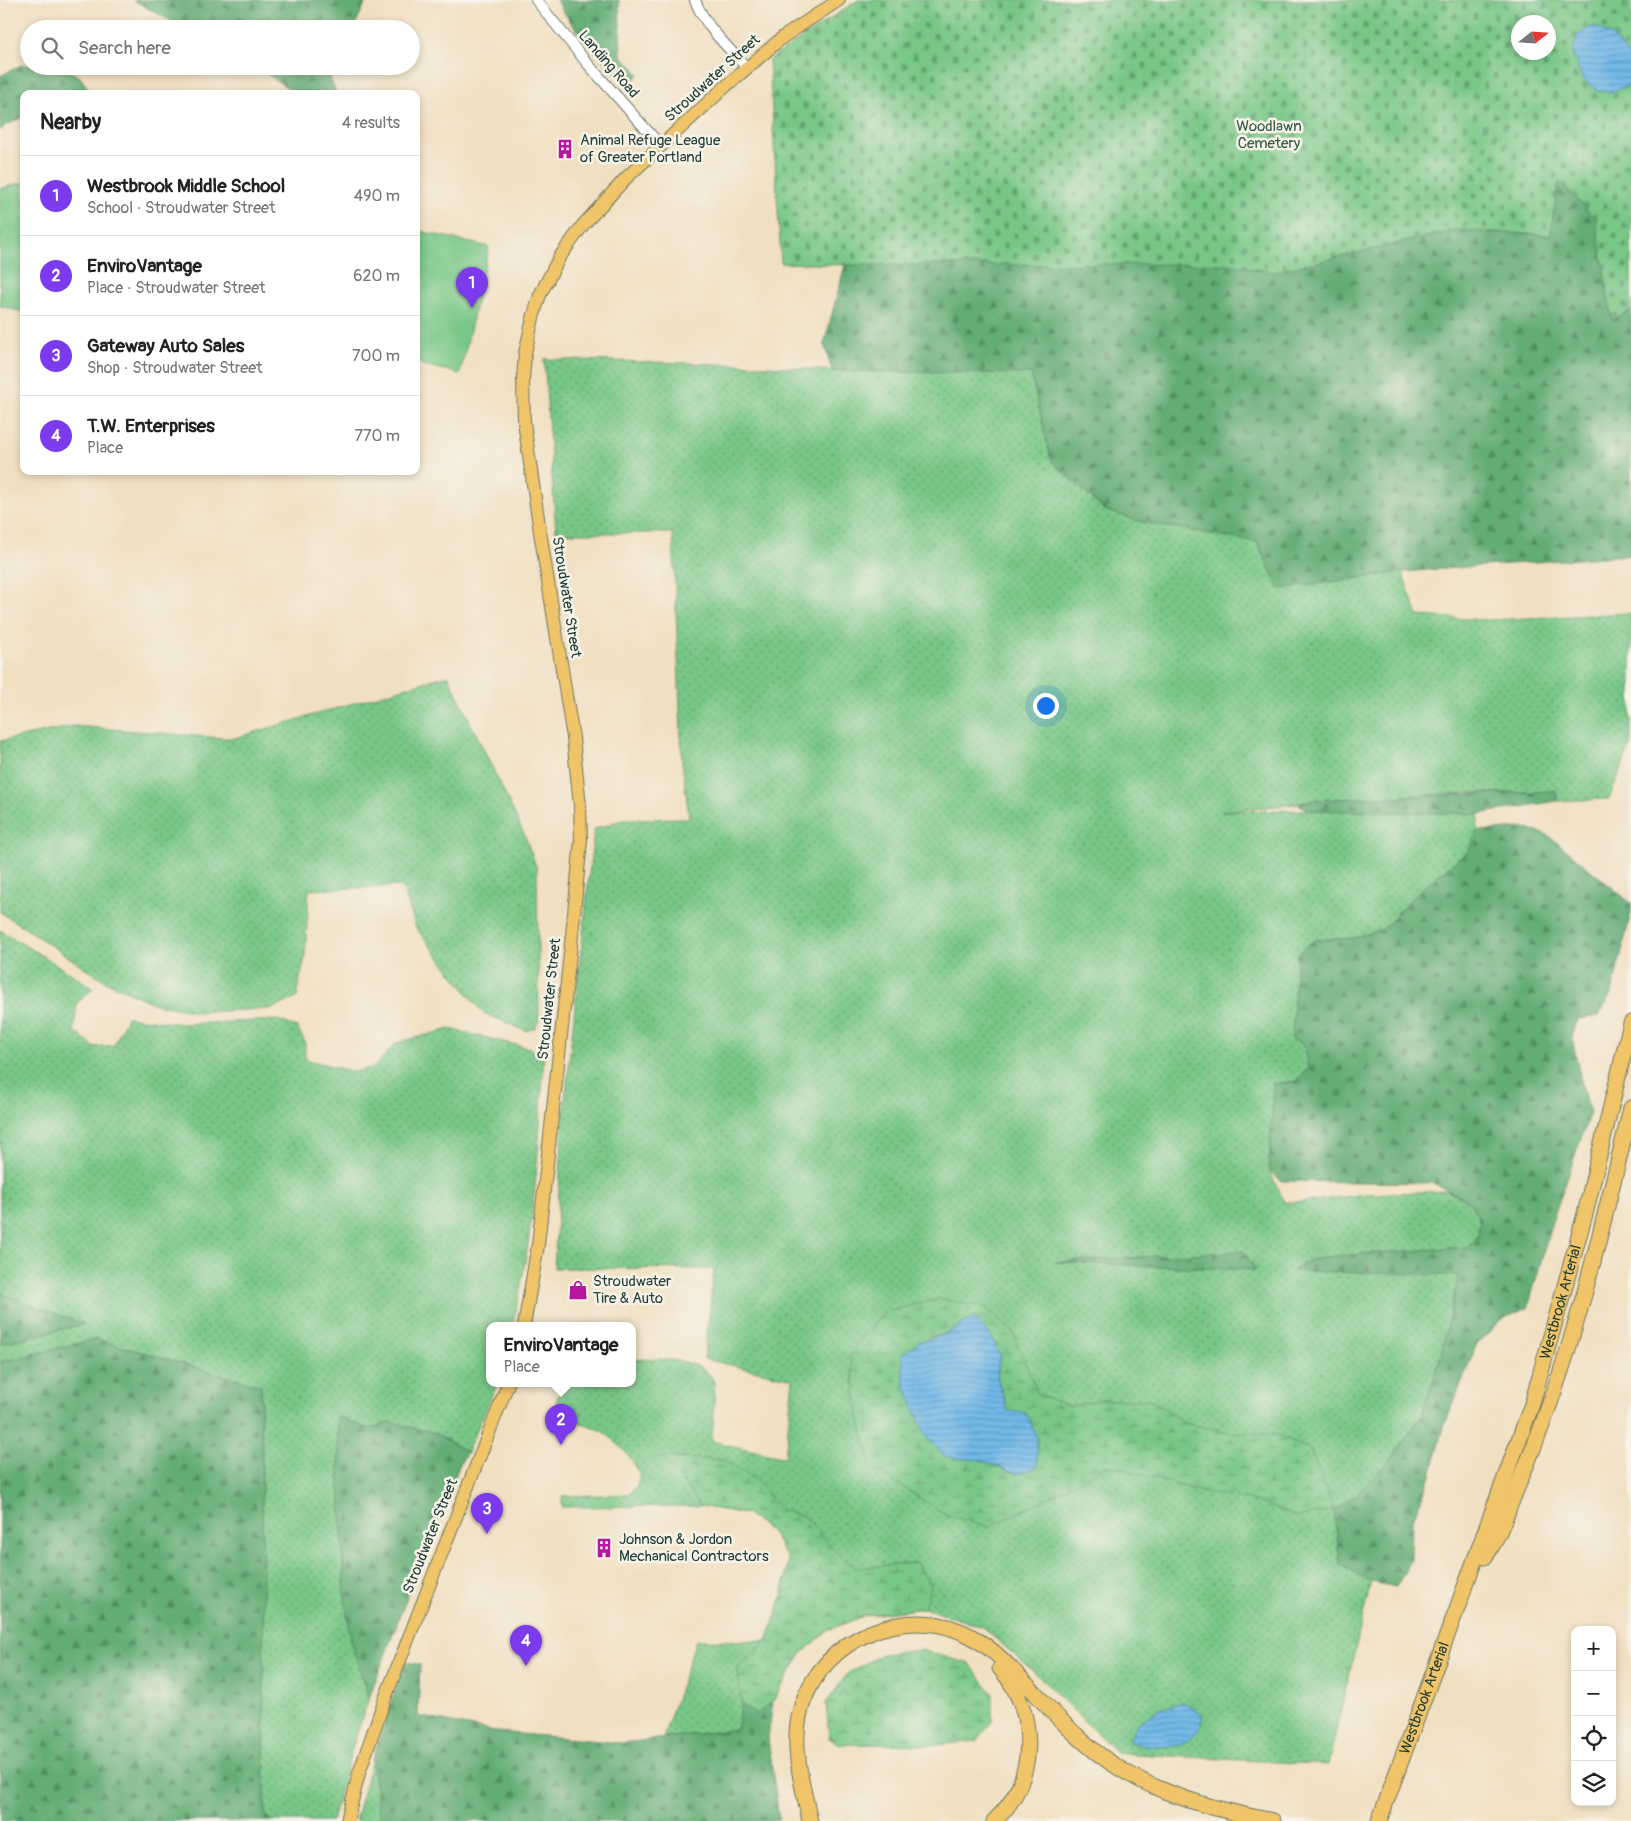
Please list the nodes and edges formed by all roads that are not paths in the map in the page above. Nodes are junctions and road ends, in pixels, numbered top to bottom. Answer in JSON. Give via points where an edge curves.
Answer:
{"nodes":[{"id":1,"x":536,"y":0,"type":"edge"},
{"id":2,"x":695,"y":0,"type":"edge"},
{"id":3,"x":839,"y":0,"type":"edge"},
{"id":4,"x":747,"y":68,"type":"junction"},
{"id":5,"x":661,"y":146,"type":"junction"},
{"id":6,"x":1631,"y":1023,"type":"edge"},
{"id":7,"x":1627,"y":1062,"type":"edge"},
{"id":8,"x":1631,"y":1108,"type":"edge"},
{"id":9,"x":525,"y":1322,"type":"edge"},
{"id":10,"x":507,"y":1387,"type":"edge"},
{"id":11,"x":1470,"y":1576,"type":"junction"},
{"id":12,"x":813,"y":1816,"type":"edge"},
{"id":13,"x":347,"y":1821,"type":"edge"},
{"id":14,"x":994,"y":1821,"type":"edge"},
{"id":15,"x":1274,"y":1821,"type":"edge"},
{"id":16,"x":1379,"y":1821,"type":"edge"}],
"edges":[{"from":1,"to":5,"type":"street","name":"Landing Road"},
{"from":2,"to":4,"type":"street","via":[[716,35]]},
{"from":3,"to":4,"type":"main road","name":"Stroudwater Street","via":[[783,37]]},
{"from":4,"to":5,"type":"main road","name":"Stroudwater Street"},
{"from":5,"to":9,"type":"main road","name":"Stroudwater Street","via":[[583,225],[559,258],[540,295],[526,353],[524,422],[574,747],[581,840],[538,1246]]},
{"from":6,"to":7,"type":"highway","name":"Westbrook Arterial"},
{"from":7,"to":11,"type":"highway","name":"Westbrook Arterial","via":[[1532,1404]]},
{"from":8,"to":11,"type":"highway","name":"Westbrook Arterial","via":[[1580,1312],[1561,1374],[1498,1532],[1487,1554]]},
{"from":10,"to":13,"type":"main road","name":"Stroudwater Street","via":[[384,1701],[359,1773]]},
{"from":11,"to":16,"type":"highway","name":"Westbrook Arterial"},
{"from":12,"to":14,"type":"highway","via":[[804,1740],[807,1717],[819,1686],[841,1660],[869,1640],[902,1631],[925,1630],[947,1634],[978,1649],[1004,1672],[1021,1702],[1028,1735],[1024,1769],[1011,1800]]},
{"from":12,"to":15,"type":"highway","via":[[798,1763],[796,1740],[802,1707],[816,1676],[839,1651],[858,1638],[890,1626],[924,1623],[958,1630],[988,1647],[1085,1743],[1122,1770],[1184,1799]]}]}
